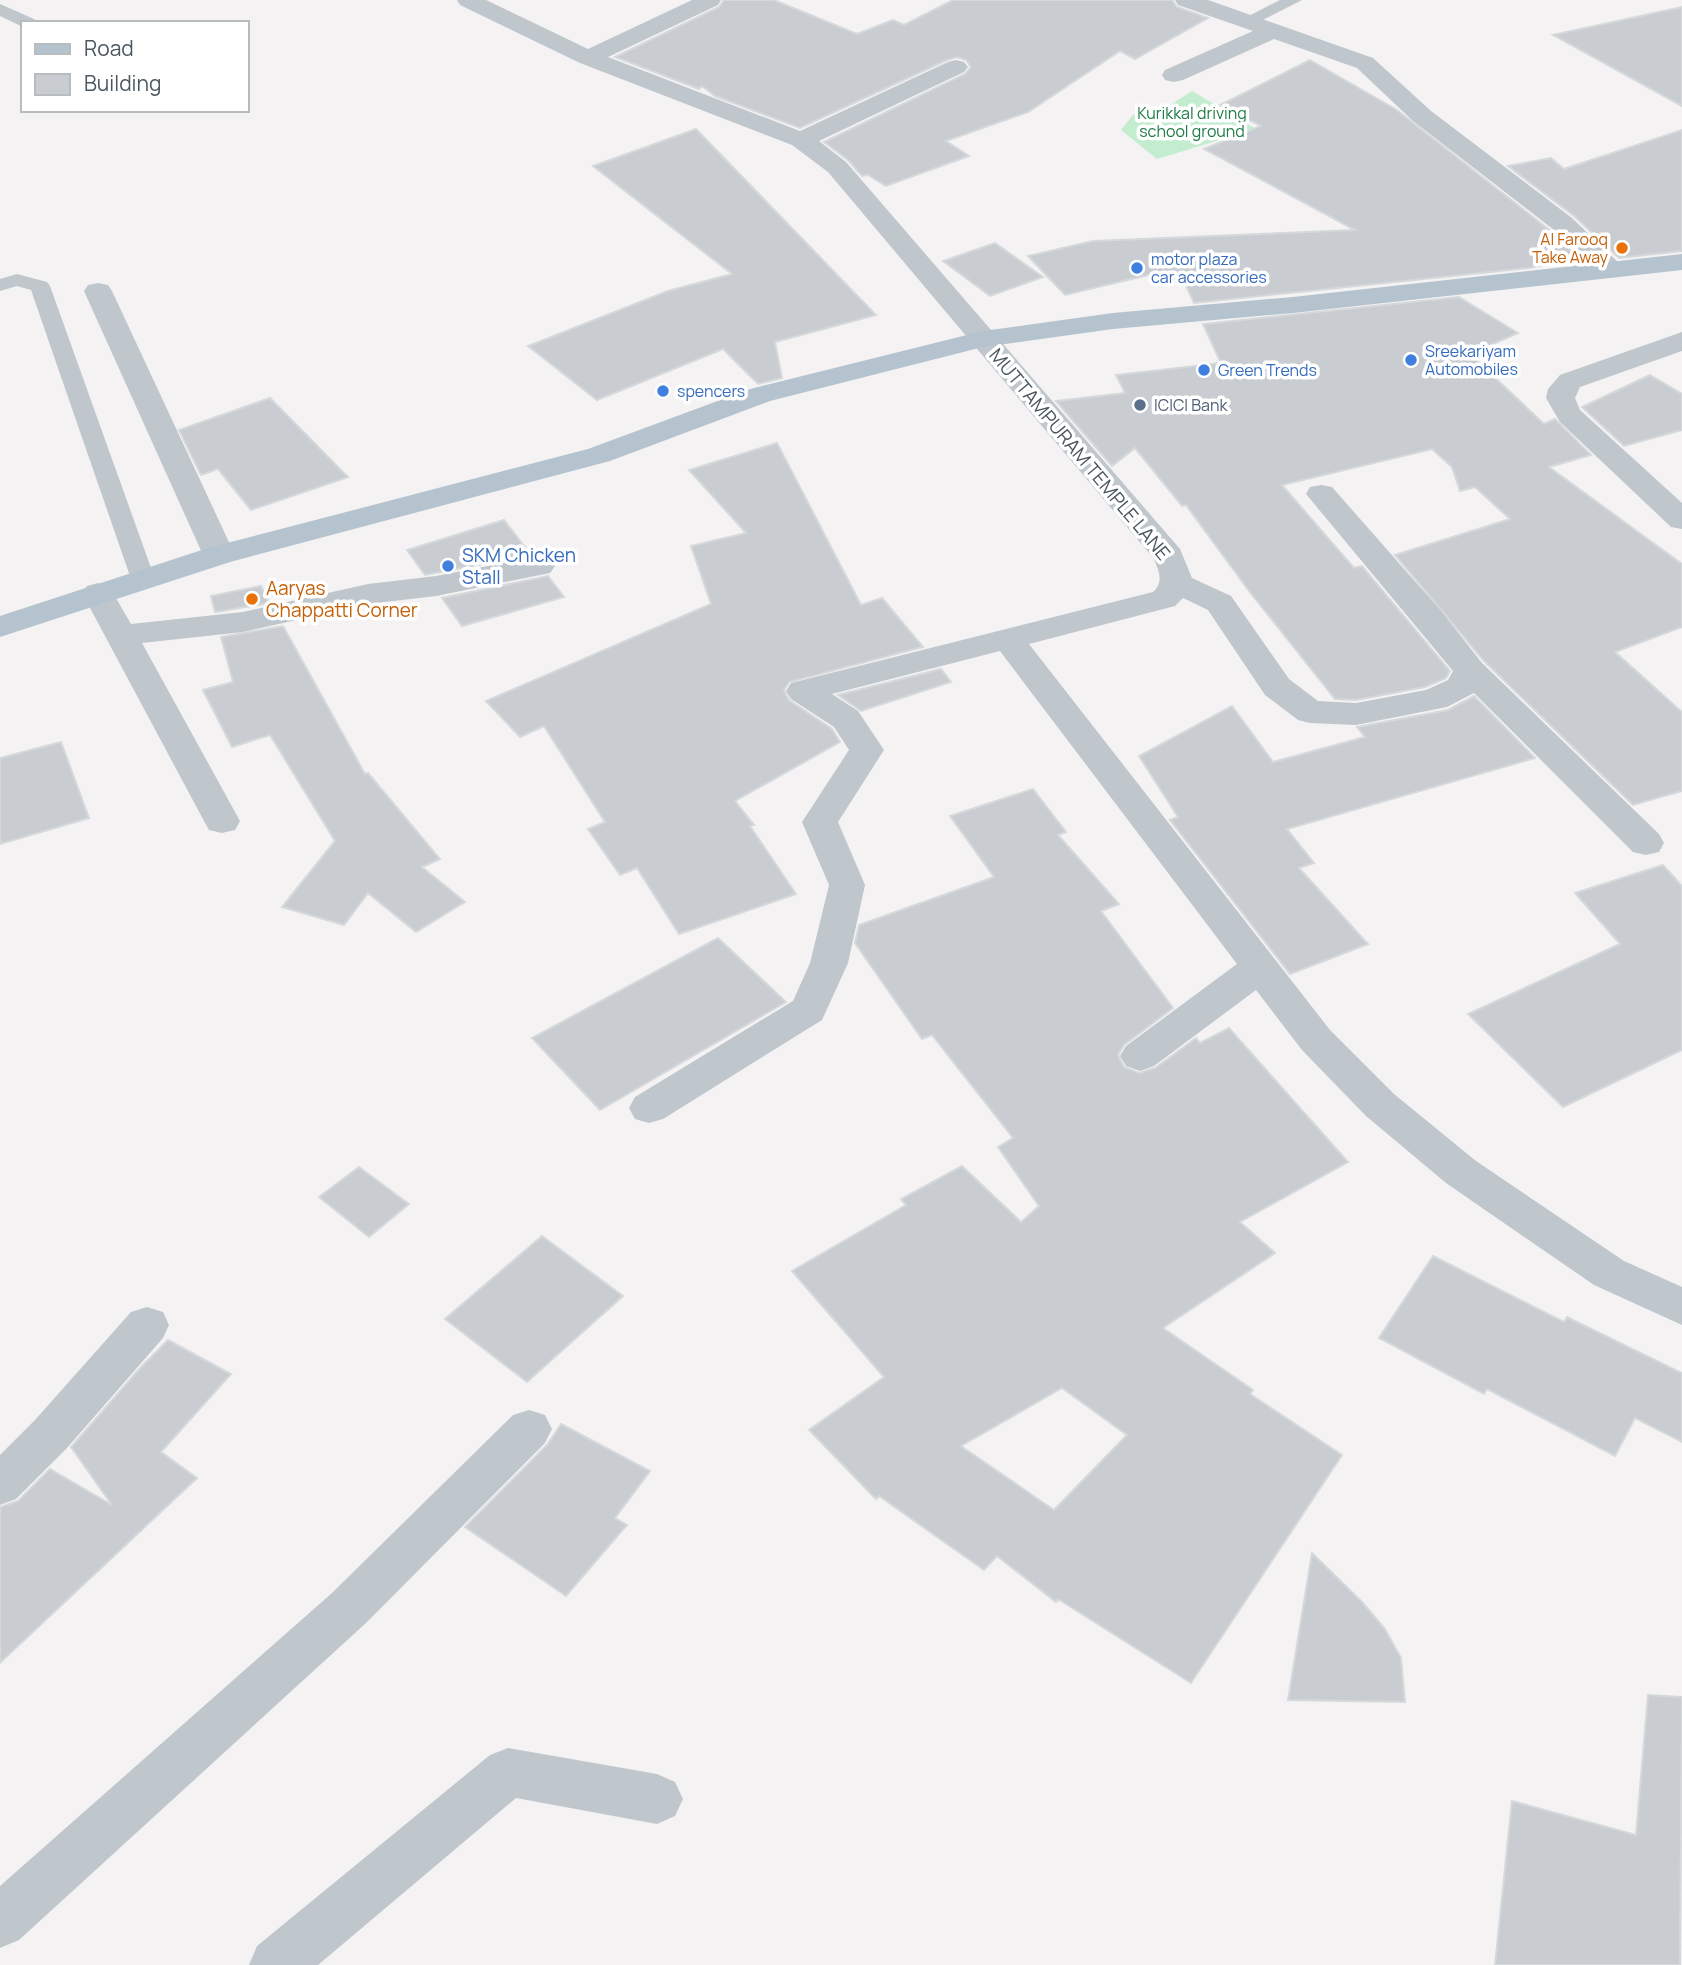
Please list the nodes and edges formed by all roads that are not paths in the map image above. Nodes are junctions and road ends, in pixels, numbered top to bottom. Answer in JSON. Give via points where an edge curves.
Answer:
{"nodes":[{"id":1,"x":467,"y":0,"type":"edge"},
{"id":2,"x":710,"y":0,"type":"edge"},
{"id":3,"x":1186,"y":0,"type":"edge"},
{"id":4,"x":1294,"y":0,"type":"edge"},
{"id":5,"x":0,"y":9,"type":"edge"},
{"id":6,"x":24,"y":21,"type":"edge"},
{"id":7,"x":1247,"y":21,"type":"junction"},
{"id":8,"x":1273,"y":31,"type":"junction"},
{"id":9,"x":588,"y":58,"type":"junction"},
{"id":10,"x":956,"y":67,"type":"dead end"},
{"id":11,"x":1174,"y":75,"type":"dead end"},
{"id":12,"x":801,"y":140,"type":"junction"},
{"id":13,"x":1682,"y":262,"type":"edge"},
{"id":14,"x":1610,"y":268,"type":"junction"},
{"id":15,"x":0,"y":285,"type":"edge"},
{"id":16,"x":98,"y":291,"type":"dead end"},
{"id":17,"x":984,"y":339,"type":"junction"},
{"id":18,"x":1682,"y":341,"type":"edge"},
{"id":19,"x":1321,"y":494,"type":"dead end"},
{"id":20,"x":1682,"y":520,"type":"edge"},
{"id":21,"x":219,"y":555,"type":"junction"},
{"id":22,"x":539,"y":566,"type":"dead end"},
{"id":23,"x":143,"y":579,"type":"junction"},
{"id":24,"x":1177,"y":583,"type":"junction"},
{"id":25,"x":98,"y":593,"type":"junction"},
{"id":26,"x":0,"y":627,"type":"edge"},
{"id":27,"x":120,"y":635,"type":"junction"},
{"id":28,"x":1007,"y":637,"type":"junction"},
{"id":29,"x":1470,"y":670,"type":"junction"},
{"id":30,"x":222,"y":821,"type":"dead end"},
{"id":31,"x":1646,"y":843,"type":"dead end"},
{"id":32,"x":1260,"y":967,"type":"junction"},
{"id":33,"x":1140,"y":1056,"type":"dead end"},
{"id":34,"x":649,"y":1108,"type":"dead end"},
{"id":35,"x":1682,"y":1307,"type":"edge"},
{"id":36,"x":148,"y":1325,"type":"dead end"},
{"id":37,"x":529,"y":1429,"type":"dead end"},
{"id":38,"x":0,"y":1485,"type":"edge"},
{"id":39,"x":657,"y":1799,"type":"dead end"},
{"id":40,"x":0,"y":1921,"type":"edge"},
{"id":41,"x":276,"y":1965,"type":"edge"}],
"edges":[{"from":1,"to":9,"type":"street","name":"MUTTAMPURAM TEMPLE LANE"},
{"from":2,"to":9,"type":"street"},
{"from":3,"to":7,"type":"street"},
{"from":4,"to":7,"type":"lane"},
{"from":5,"to":6,"type":"lane"},
{"from":7,"to":8,"type":"street"},
{"from":8,"to":11,"type":"street"},
{"from":8,"to":14,"type":"street","via":[[1365,63],[1422,116],[1563,224]]},
{"from":9,"to":12,"type":"street","name":"MUTTAMPURAM TEMPLE LANE"},
{"from":10,"to":12,"type":"street"},
{"from":12,"to":17,"type":"street","name":"MUTTAMPURAM TEMPLE LANE","via":[[837,167]]},
{"from":13,"to":14,"type":"main road"},
{"from":14,"to":17,"type":"main road"},
{"from":15,"to":23,"type":"lane","via":[[16,280],[40,286]]},
{"from":16,"to":21,"type":"street"},
{"from":17,"to":21,"type":"main road","via":[[760,395],[599,455]]},
{"from":17,"to":24,"type":"street","name":"MUTTAMPURAM TEMPLE LANE","via":[[1169,556]]},
{"from":18,"to":20,"type":"street","via":[[1570,381],[1559,397],[1570,416]]},
{"from":19,"to":29,"type":"street"},
{"from":21,"to":23,"type":"main road"},
{"from":22,"to":27,"type":"street","via":[[368,594],[243,622]]},
{"from":23,"to":25,"type":"main road"},
{"from":24,"to":28,"type":"street","name":"MUTTAMPURAM TEMPLE LANE","via":[[1164,599]]},
{"from":24,"to":29,"type":"street","via":[[1220,603],[1277,687],[1310,712],[1356,714],[1436,699],[1461,687]]},
{"from":25,"to":26,"type":"main road"},
{"from":25,"to":27,"type":"street"},
{"from":27,"to":30,"type":"street"},
{"from":28,"to":32,"type":"street"},
{"from":28,"to":34,"type":"street","name":"MUTTAMPURAM TEMPLE LANE","via":[[803,691],[846,719],[867,750],[820,822],[846,885],[829,963],[808,1010]]},
{"from":29,"to":31,"type":"street"},
{"from":32,"to":33,"type":"street"},
{"from":32,"to":35,"type":"street","via":[[1316,1040],[1380,1105],[1461,1172],[1609,1273]]},
{"from":36,"to":38,"type":"street"},
{"from":37,"to":40,"type":"street","via":[[349,1608]]},
{"from":39,"to":41,"type":"street","via":[[508,1772]]}]}
